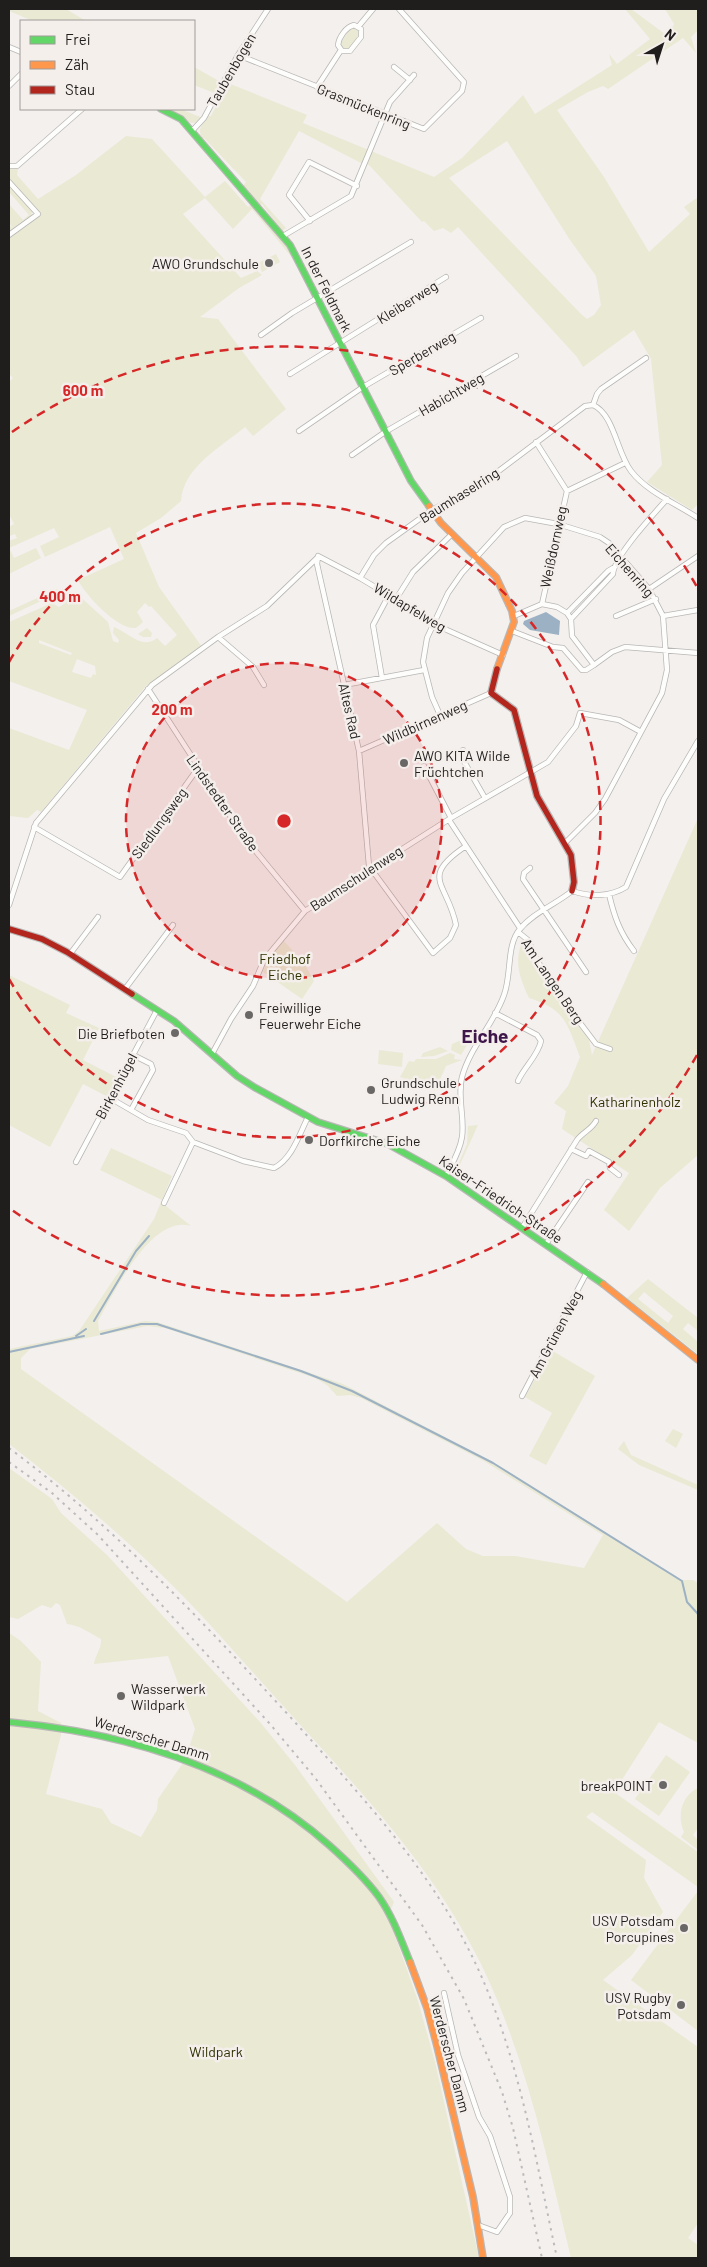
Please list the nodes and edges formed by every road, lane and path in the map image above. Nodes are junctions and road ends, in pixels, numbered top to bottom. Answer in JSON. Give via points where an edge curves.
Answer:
{"nodes":[{"id":1,"x":268,"y":9,"type":"edge"},
{"id":2,"x":374,"y":9,"type":"edge"},
{"id":3,"x":399,"y":9,"type":"edge"},
{"id":4,"x":358,"y":27,"type":"junction"},
{"id":5,"x":341,"y":50,"type":"junction"},
{"id":6,"x":238,"y":55,"type":"junction"},
{"id":7,"x":394,"y":67,"type":"dead end"},
{"id":8,"x":20,"y":75,"type":"edge"},
{"id":9,"x":414,"y":75,"type":"dead end"},
{"id":10,"x":410,"y":80,"type":"junction"},
{"id":11,"x":9,"y":86,"type":"edge"},
{"id":12,"x":317,"y":87,"type":"junction"},
{"id":13,"x":81,"y":110,"type":"edge"},
{"id":14,"x":163,"y":110,"type":"edge"},
{"id":15,"x":386,"y":115,"type":"junction"},
{"id":16,"x":192,"y":131,"type":"junction"},
{"id":17,"x":9,"y":166,"type":"edge"},
{"id":18,"x":9,"y":182,"type":"edge"},
{"id":19,"x":357,"y":186,"type":"junction"},
{"id":20,"x":310,"y":221,"type":"junction"},
{"id":21,"x":9,"y":235,"type":"edge"},
{"id":22,"x":283,"y":236,"type":"junction"},
{"id":23,"x":411,"y":242,"type":"dead end"},
{"id":24,"x":446,"y":277,"type":"dead end"},
{"id":25,"x":318,"y":297,"type":"junction"},
{"id":26,"x":481,"y":318,"type":"dead end"},
{"id":27,"x":261,"y":335,"type":"dead end"},
{"id":28,"x":341,"y":343,"type":"junction"},
{"id":29,"x":516,"y":356,"type":"dead end"},
{"id":30,"x":646,"y":358,"type":"dead end"},
{"id":31,"x":290,"y":374,"type":"dead end"},
{"id":32,"x":363,"y":387,"type":"junction"},
{"id":33,"x":593,"y":405,"type":"junction"},
{"id":34,"x":299,"y":430,"type":"dead end"},
{"id":35,"x":386,"y":432,"type":"junction"},
{"id":36,"x":536,"y":442,"type":"junction"},
{"id":37,"x":352,"y":455,"type":"dead end"},
{"id":38,"x":625,"y":463,"type":"junction"},
{"id":39,"x":567,"y":491,"type":"junction"},
{"id":40,"x":667,"y":499,"type":"junction"},
{"id":41,"x":432,"y":510,"type":"junction"},
{"id":42,"x":698,"y":518,"type":"edge"},
{"id":43,"x":558,"y":524,"type":"junction"},
{"id":44,"x":452,"y":534,"type":"junction"},
{"id":45,"x":318,"y":556,"type":"junction"},
{"id":46,"x":621,"y":556,"type":"junction"},
{"id":47,"x":698,"y":556,"type":"edge"},
{"id":48,"x":477,"y":557,"type":"junction"},
{"id":49,"x":613,"y":568,"type":"junction"},
{"id":50,"x":360,"y":578,"type":"junction"},
{"id":51,"x":650,"y":589,"type":"junction"},
{"id":52,"x":389,"y":595,"type":"junction"},
{"id":53,"x":656,"y":599,"type":"junction"},
{"id":54,"x":396,"y":600,"type":"junction"},
{"id":55,"x":542,"y":604,"type":"junction"},
{"id":56,"x":698,"y":610,"type":"edge"},
{"id":57,"x":567,"y":613,"type":"junction"},
{"id":58,"x":514,"y":616,"type":"junction"},
{"id":59,"x":616,"y":616,"type":"dead end"},
{"id":60,"x":663,"y":616,"type":"junction"},
{"id":61,"x":570,"y":619,"type":"junction"},
{"id":62,"x":434,"y":622,"type":"junction"},
{"id":63,"x":512,"y":631,"type":"junction"},
{"id":64,"x":218,"y":637,"type":"junction"},
{"id":65,"x":666,"y":650,"type":"junction"},
{"id":66,"x":698,"y":653,"type":"edge"},
{"id":67,"x":503,"y":655,"type":"junction"},
{"id":68,"x":594,"y":664,"type":"junction"},
{"id":69,"x":424,"y":670,"type":"junction"},
{"id":70,"x":382,"y":678,"type":"junction"},
{"id":71,"x":264,"y":685,"type":"dead end"},
{"id":72,"x":344,"y":685,"type":"junction"},
{"id":73,"x":148,"y":689,"type":"junction"},
{"id":74,"x":491,"y":693,"type":"junction"},
{"id":75,"x":440,"y":715,"type":"junction"},
{"id":76,"x":641,"y":732,"type":"junction"},
{"id":77,"x":698,"y":741,"type":"edge"},
{"id":78,"x":463,"y":750,"type":"dead end"},
{"id":79,"x":359,"y":751,"type":"junction"},
{"id":80,"x":424,"y":766,"type":"dead end"},
{"id":81,"x":198,"y":768,"type":"junction"},
{"id":82,"x":529,"y":773,"type":"junction"},
{"id":83,"x":485,"y":798,"type":"junction"},
{"id":84,"x":450,"y":819,"type":"junction"},
{"id":85,"x":34,"y":827,"type":"junction"},
{"id":86,"x":565,"y":843,"type":"junction"},
{"id":87,"x":466,"y":846,"type":"junction"},
{"id":88,"x":370,"y":868,"type":"junction"},
{"id":89,"x":530,"y":868,"type":"dead end"},
{"id":90,"x":572,"y":891,"type":"junction"},
{"id":91,"x":609,"y":894,"type":"junction"},
{"id":92,"x":9,"y":905,"type":"edge"},
{"id":93,"x":306,"y":911,"type":"junction"},
{"id":94,"x":544,"y":911,"type":"junction"},
{"id":95,"x":98,"y":917,"type":"dead end"},
{"id":96,"x":172,"y":925,"type":"dead end"},
{"id":97,"x":9,"y":929,"type":"edge"},
{"id":98,"x":519,"y":930,"type":"junction"},
{"id":99,"x":634,"y":951,"type":"dead end"},
{"id":100,"x":70,"y":954,"type":"junction"},
{"id":101,"x":586,"y":972,"type":"dead end"},
{"id":102,"x":125,"y":989,"type":"junction"},
{"id":103,"x":157,"y":1010,"type":"junction"},
{"id":104,"x":495,"y":1013,"type":"junction"},
{"id":105,"x":610,"y":1048,"type":"dead end"},
{"id":106,"x":212,"y":1054,"type":"junction"},
{"id":107,"x":133,"y":1055,"type":"junction"},
{"id":108,"x":518,"y":1081,"type":"dead end"},
{"id":109,"x":110,"y":1098,"type":"junction"},
{"id":110,"x":131,"y":1110,"type":"junction"},
{"id":111,"x":308,"y":1117,"type":"junction"},
{"id":112,"x":596,"y":1121,"type":"dead end"},
{"id":113,"x":193,"y":1142,"type":"junction"},
{"id":114,"x":571,"y":1149,"type":"junction"},
{"id":115,"x":76,"y":1162,"type":"dead end"},
{"id":116,"x":619,"y":1175,"type":"dead end"},
{"id":117,"x":446,"y":1176,"type":"junction"},
{"id":118,"x":588,"y":1182,"type":"dead end"},
{"id":119,"x":164,"y":1203,"type":"dead end"},
{"id":120,"x":522,"y":1228,"type":"junction"},
{"id":121,"x":546,"y":1244,"type":"junction"},
{"id":122,"x":588,"y":1272,"type":"junction"},
{"id":123,"x":698,"y":1360,"type":"edge"},
{"id":124,"x":522,"y":1396,"type":"dead end"},
{"id":125,"x":9,"y":1722,"type":"edge"},
{"id":126,"x":444,"y":1993,"type":"dead end"},
{"id":127,"x":478,"y":2225,"type":"junction"},
{"id":128,"x":483,"y":2258,"type":"edge"}],
"edges":[{"from":1,"to":6,"type":"street","name":"Taubenbogen"},
{"from":2,"to":4,"type":"street"},
{"from":3,"to":15,"type":"street","name":"Grasmückenring","via":[[465,85],[426,128]]},
{"from":4,"to":5,"type":"street","via":[[349,27],[339,39]]},
{"from":4,"to":5,"type":"street","via":[[362,32],[360,39],[350,51]]},
{"from":5,"to":12,"type":"street"},
{"from":6,"to":12,"type":"street","name":"Grasmückenring"},
{"from":6,"to":16,"type":"street","name":"Taubenbogen","via":[[204,118]]},
{"from":7,"to":10,"type":"street"},
{"from":8,"to":11,"type":"street"},
{"from":9,"to":10,"type":"street"},
{"from":10,"to":15,"type":"street","via":[[392,98]]},
{"from":12,"to":15,"type":"street","name":"Grasmückenring"},
{"from":13,"to":17,"type":"street","via":[[17,166]]},
{"from":14,"to":16,"type":"street","name":"In der Feldmark","via":[[181,119]]},
{"from":15,"to":19,"type":"street"},
{"from":16,"to":22,"type":"street","name":"In der Feldmark"},
{"from":18,"to":21,"type":"street","via":[[38,214]]},
{"from":19,"to":20,"type":"street","via":[[346,200]]},
{"from":19,"to":20,"type":"street","via":[[309,162],[289,194]]},
{"from":20,"to":22,"type":"street"},
{"from":22,"to":25,"type":"street","name":"In der Feldmark","via":[[298,257]]},
{"from":23,"to":25,"type":"street"},
{"from":24,"to":28,"type":"street","name":"Kleiberweg"},
{"from":25,"to":27,"type":"street"},
{"from":25,"to":28,"type":"street","name":"In der Feldmark"},
{"from":26,"to":32,"type":"street","name":"Sperberweg"},
{"from":28,"to":31,"type":"street","name":"Kleiberweg"},
{"from":28,"to":32,"type":"street","name":"In der Feldmark"},
{"from":29,"to":35,"type":"street","name":"Habichtweg"},
{"from":30,"to":33,"type":"street","name":"Baumhaselring","via":[[602,389]]},
{"from":32,"to":34,"type":"street","name":"Sperberweg"},
{"from":32,"to":35,"type":"street","name":"In der Feldmark"},
{"from":33,"to":36,"type":"street","name":"Baumhaselring","via":[[578,410]]},
{"from":33,"to":38,"type":"street","via":[[605,414]]},
{"from":35,"to":37,"type":"street","name":"Habichtweg"},
{"from":35,"to":41,"type":"street","name":"In der Feldmark","via":[[411,481]]},
{"from":36,"to":39,"type":"street"},
{"from":36,"to":41,"type":"street","name":"Baumhaselring","via":[[488,480]]},
{"from":38,"to":39,"type":"street"},
{"from":38,"to":40,"type":"street","via":[[640,481]]},
{"from":39,"to":43,"type":"street","name":"Weißdornweg"},
{"from":40,"to":42,"type":"street"},
{"from":40,"to":46,"type":"street"},
{"from":41,"to":44,"type":"street","name":"In der Feldmark"},
{"from":41,"to":50,"type":"street","name":"Baumhaselring","via":[[374,555]]},
{"from":43,"to":46,"type":"street","name":"Eichenring","via":[[600,537]]},
{"from":43,"to":48,"type":"street","name":"Eichenring","via":[[526,518],[512,522],[492,537]]},
{"from":43,"to":55,"type":"street","name":"Weißdornweg"},
{"from":44,"to":48,"type":"street","name":"In der Feldmark"},
{"from":44,"to":54,"type":"street","via":[[413,572]]},
{"from":45,"to":50,"type":"street","name":"Wildapfelweg"},
{"from":45,"to":64,"type":"street","via":[[267,606]]},
{"from":45,"to":72,"type":"street","name":"Altes Rad","via":[[317,564]]},
{"from":46,"to":49,"type":"street"},
{"from":46,"to":51,"type":"street","name":"Eichenring"},
{"from":47,"to":51,"type":"street"},
{"from":48,"to":58,"type":"street","name":"In der Feldmark","via":[[496,577]]},
{"from":48,"to":62,"type":"street","name":"Eichenring","via":[[454,583]]},
{"from":49,"to":57,"type":"street"},
{"from":49,"to":61,"type":"street","via":[[613,574],[604,586]]},
{"from":50,"to":52,"type":"street","name":"Wildapfelweg"},
{"from":51,"to":53,"type":"street","name":"Eichenring"},
{"from":52,"to":54,"type":"street","name":"Wildapfelweg"},
{"from":52,"to":70,"type":"street","via":[[373,625]]},
{"from":53,"to":59,"type":"street"},
{"from":53,"to":60,"type":"street","name":"Eichenring"},
{"from":54,"to":62,"type":"street","name":"Wildapfelweg"},
{"from":55,"to":57,"type":"street","name":"Weißdornweg"},
{"from":55,"to":58,"type":"street","name":"Weißdornweg"},
{"from":56,"to":60,"type":"street"},
{"from":57,"to":61,"type":"street"},
{"from":58,"to":63,"type":"street"},
{"from":60,"to":65,"type":"street","name":"Eichenring"},
{"from":61,"to":68,"type":"street","via":[[572,636]]},
{"from":62,"to":67,"type":"street","name":"Wildapfelweg"},
{"from":62,"to":69,"type":"street","name":"Eichenring","via":[[424,649]]},
{"from":63,"to":67,"type":"street"},
{"from":63,"to":68,"type":"street","via":[[563,648],[582,670]]},
{"from":64,"to":71,"type":"street","via":[[252,667]]},
{"from":64,"to":73,"type":"street"},
{"from":65,"to":66,"type":"street"},
{"from":65,"to":68,"type":"street","via":[[625,647]]},
{"from":65,"to":76,"type":"street","name":"Eichenring","via":[[668,670],[665,686]]},
{"from":67,"to":74,"type":"street","via":[[492,681]]},
{"from":69,"to":70,"type":"street"},
{"from":69,"to":75,"type":"street","name":"Eichenring"},
{"from":70,"to":72,"type":"street"},
{"from":72,"to":79,"type":"street","name":"Altes Rad"},
{"from":73,"to":81,"type":"street","name":"Lindstedter Straße"},
{"from":73,"to":85,"type":"street"},
{"from":74,"to":75,"type":"street","name":"Wildbirnenweg"},
{"from":74,"to":82,"type":"street","via":[[514,710]]},
{"from":75,"to":79,"type":"street","name":"Wildbirnenweg"},
{"from":76,"to":82,"type":"street","name":"Baumschulenweg","via":[[619,720],[580,712],[576,726],[554,756]]},
{"from":76,"to":86,"type":"street","name":"Eichenring","via":[[605,799]]},
{"from":77,"to":91,"type":"street","via":[[664,799],[626,887]]},
{"from":78,"to":83,"type":"street","via":[[462,758]]},
{"from":79,"to":88,"type":"street","name":"Altes Rad"},
{"from":80,"to":84,"type":"street"},
{"from":81,"to":85,"type":"street","name":"Siedlungsweg","via":[[120,877]]},
{"from":81,"to":93,"type":"street","name":"Lindstedter Straße","via":[[244,836]]},
{"from":82,"to":83,"type":"street","name":"Baumschulenweg"},
{"from":82,"to":86,"type":"street","via":[[544,810]]},
{"from":83,"to":84,"type":"street","name":"Baumschulenweg"},
{"from":84,"to":87,"type":"street","name":"Am Langen Berg"},
{"from":84,"to":88,"type":"street","name":"Baumschulenweg"},
{"from":85,"to":92,"type":"street"},
{"from":86,"to":90,"type":"street","via":[[573,868]]},
{"from":87,"to":88,"type":"street","via":[[447,859],[439,874],[456,925],[450,938],[433,953]]},
{"from":87,"to":98,"type":"street","name":"Am Langen Berg"},
{"from":88,"to":93,"type":"street","name":"Baumschulenweg"},
{"from":89,"to":94,"type":"street","via":[[523,879]]},
{"from":90,"to":91,"type":"street","via":[[588,895]]},
{"from":90,"to":94,"type":"street"},
{"from":91,"to":99,"type":"street","via":[[622,934]]},
{"from":93,"to":106,"type":"street","name":"Baumschulenweg","via":[[264,960],[254,986]]},
{"from":94,"to":98,"type":"street"},
{"from":94,"to":101,"type":"street"},
{"from":95,"to":100,"type":"street"},
{"from":96,"to":102,"type":"street"},
{"from":97,"to":100,"type":"street","name":"Kaiser-Friedrich-Straße","via":[[42,939]]},
{"from":98,"to":104,"type":"street","via":[[511,948],[508,983]]},
{"from":98,"to":105,"type":"street","name":"Am Langen Berg","via":[[528,940],[552,986],[596,1044]]},
{"from":100,"to":102,"type":"street","name":"Kaiser-Friedrich-Straße"},
{"from":102,"to":103,"type":"street","name":"Kaiser-Friedrich-Straße"},
{"from":103,"to":106,"type":"street","name":"Kaiser-Friedrich-Straße"},
{"from":103,"to":107,"type":"street","name":"Birkenhügel"},
{"from":104,"to":108,"type":"street","via":[[537,1035],[541,1041],[540,1048]]},
{"from":104,"to":117,"type":"street","via":[[462,1077],[459,1100],[462,1136]]},
{"from":106,"to":111,"type":"street","name":"Kaiser-Friedrich-Straße","via":[[254,1087]]},
{"from":107,"to":109,"type":"street","name":"Birkenhügel"},
{"from":107,"to":110,"type":"street","via":[[151,1064],[153,1070]]},
{"from":109,"to":110,"type":"street"},
{"from":109,"to":115,"type":"street","name":"Birkenhügel"},
{"from":110,"to":113,"type":"street","via":[[148,1120],[186,1133]]},
{"from":111,"to":113,"type":"street","via":[[288,1156],[274,1168],[243,1161]]},
{"from":111,"to":117,"type":"street","name":"Kaiser-Friedrich-Straße","via":[[388,1144]]},
{"from":112,"to":114,"type":"street"},
{"from":113,"to":119,"type":"street"},
{"from":114,"to":116,"type":"street","via":[[586,1156],[589,1151],[609,1162],[610,1168]]},
{"from":114,"to":120,"type":"street"},
{"from":117,"to":120,"type":"street","name":"Kaiser-Friedrich-Straße"},
{"from":118,"to":121,"type":"street"},
{"from":120,"to":121,"type":"street","name":"Kaiser-Friedrich-Straße"},
{"from":121,"to":122,"type":"street","name":"Kaiser-Friedrich-Straße"},
{"from":122,"to":123,"type":"street","name":"Kaiser-Friedrich-Straße"},
{"from":122,"to":124,"type":"street","name":"Am Grünen Weg"},
{"from":125,"to":127,"type":"street","name":"Werderscher Damm","via":[[87,1731],[206,1768],[248,1787],[294,1815],[362,1877],[397,1927],[429,2014]]},
{"from":126,"to":127,"type":"street","name":"Werderscher Damm","via":[[458,2055],[510,2197],[510,2213],[497,2232]]},
{"from":127,"to":128,"type":"street","name":"Werderscher Damm"}]}
